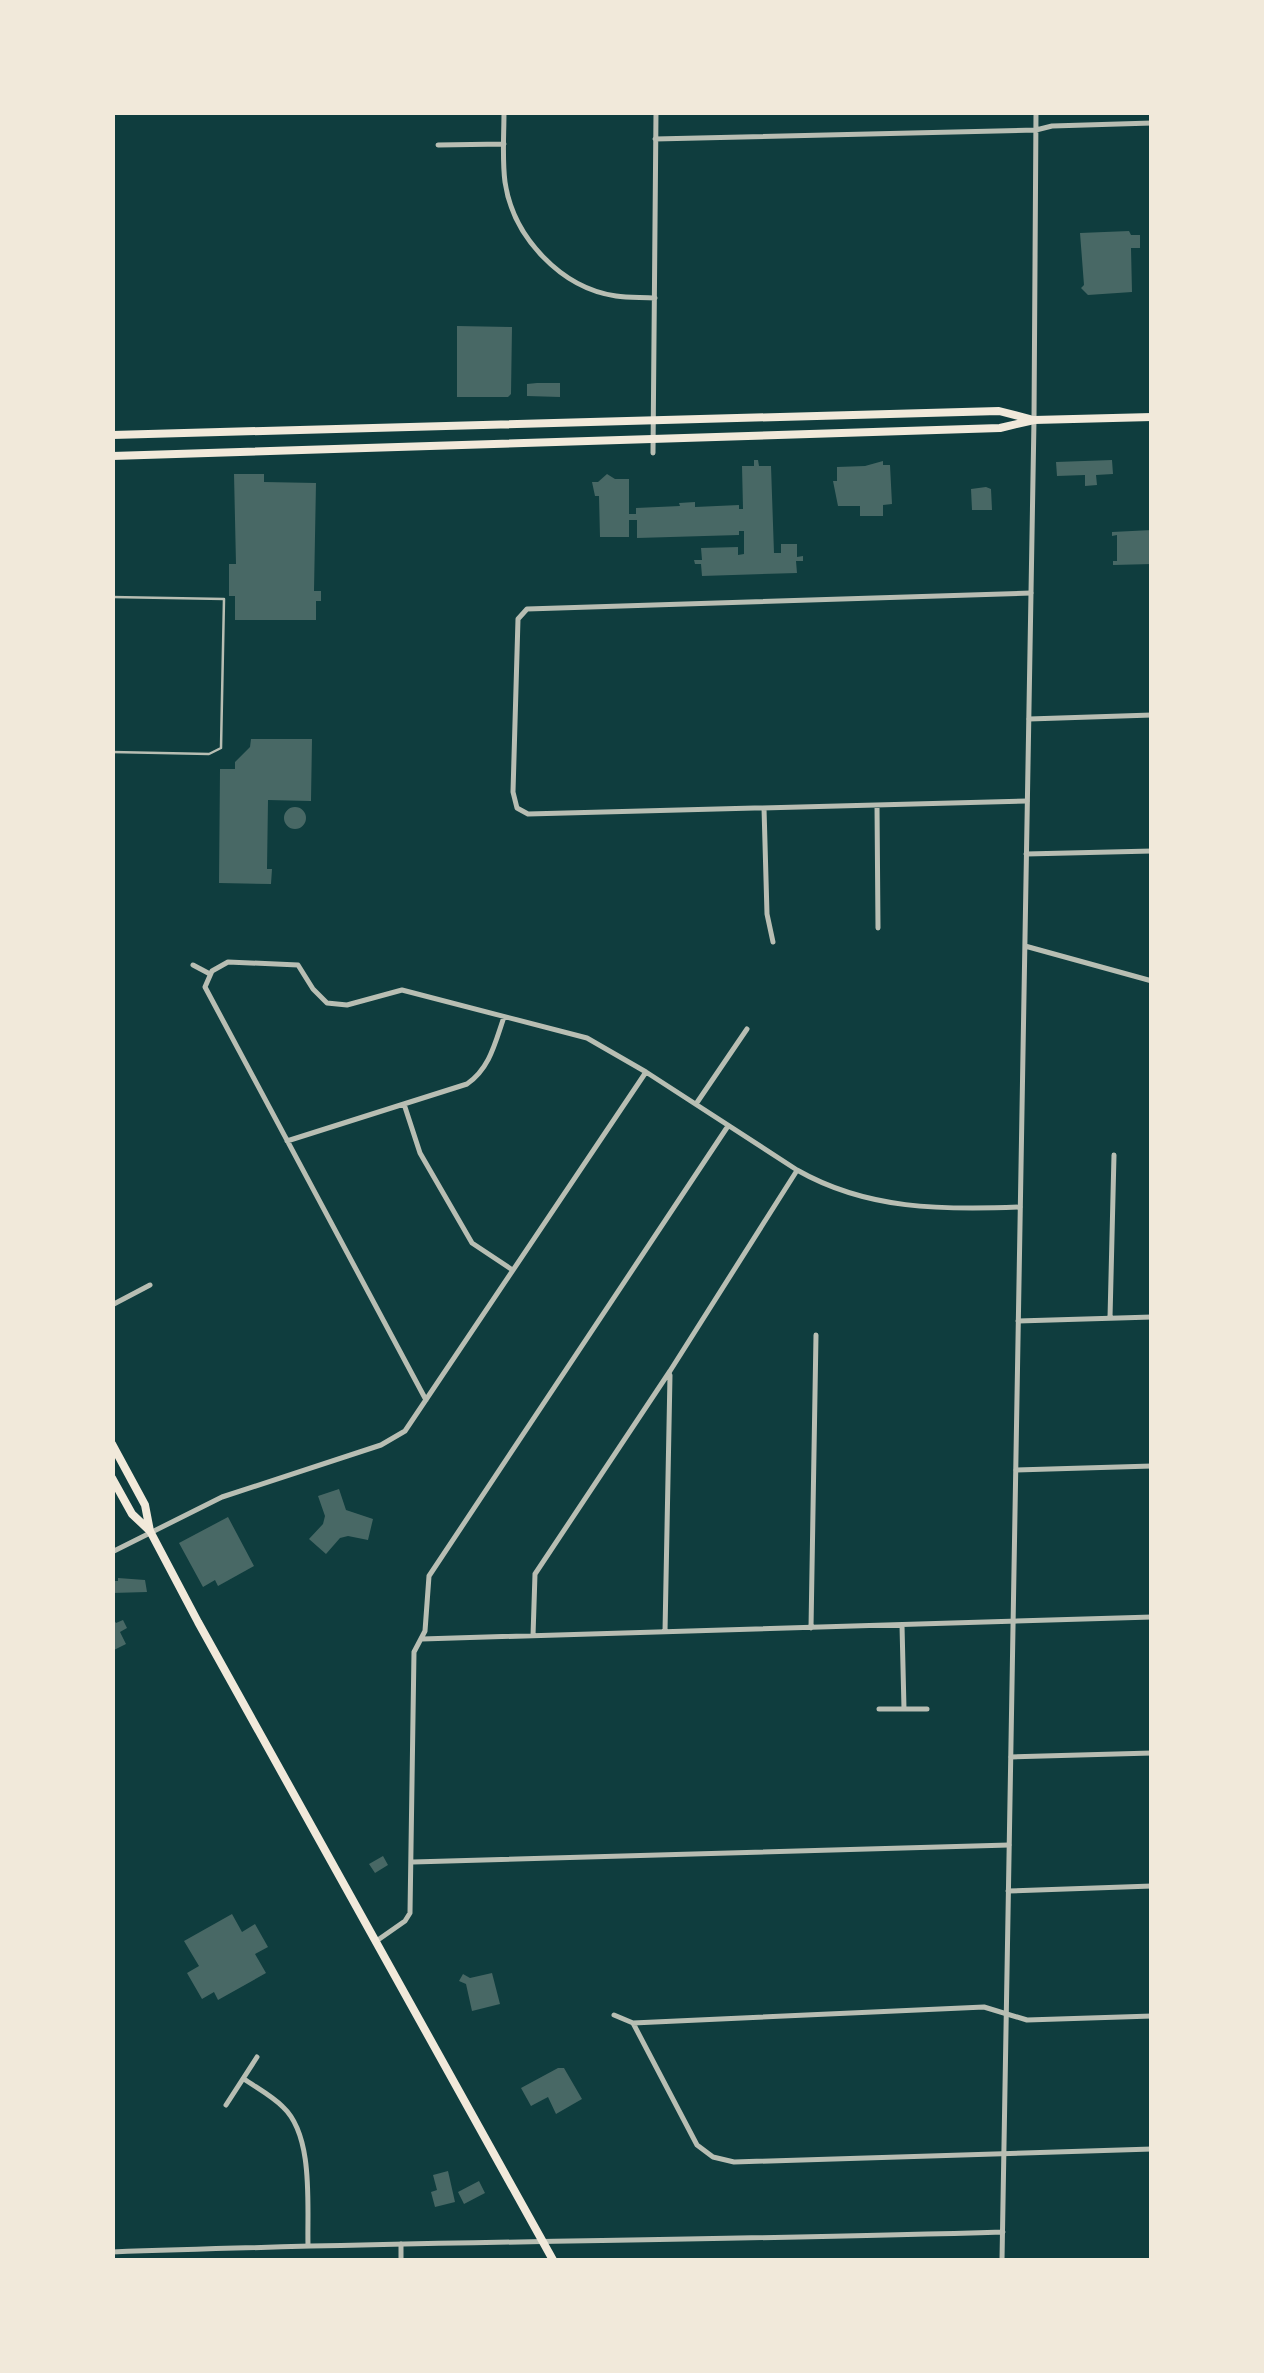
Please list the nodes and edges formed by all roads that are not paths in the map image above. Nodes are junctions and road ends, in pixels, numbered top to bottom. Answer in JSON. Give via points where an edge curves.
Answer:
{"nodes":[{"id":1,"x":504,"y":112,"type":"edge"},
{"id":2,"x":656,"y":112,"type":"edge"},
{"id":3,"x":1036,"y":112,"type":"edge"},
{"id":4,"x":1152,"y":124,"type":"edge"},
{"id":5,"x":1036,"y":130,"type":"junction"},
{"id":6,"x":655,"y":139,"type":"junction"},
{"id":7,"x":504,"y":144,"type":"junction"},
{"id":8,"x":438,"y":146,"type":"dead end"},
{"id":9,"x":655,"y":298,"type":"junction"},
{"id":10,"x":1152,"y":417,"type":"edge"},
{"id":11,"x":1034,"y":420,"type":"junction"},
{"id":12,"x":655,"y":421,"type":"junction"},
{"id":13,"x":112,"y":435,"type":"edge"},
{"id":14,"x":654,"y":439,"type":"junction"},
{"id":15,"x":653,"y":453,"type":"dead end"},
{"id":16,"x":112,"y":456,"type":"edge"},
{"id":17,"x":1031,"y":593,"type":"junction"},
{"id":18,"x":112,"y":597,"type":"edge"},
{"id":19,"x":1152,"y":715,"type":"edge"},
{"id":20,"x":1029,"y":719,"type":"junction"},
{"id":21,"x":112,"y":752,"type":"edge"},
{"id":22,"x":1027,"y":801,"type":"junction"},
{"id":23,"x":878,"y":805,"type":"junction"},
{"id":24,"x":764,"y":808,"type":"junction"},
{"id":25,"x":1152,"y":851,"type":"edge"},
{"id":26,"x":1026,"y":854,"type":"junction"},
{"id":27,"x":878,"y":928,"type":"dead end"},
{"id":28,"x":773,"y":942,"type":"dead end"},
{"id":29,"x":1025,"y":946,"type":"junction"},
{"id":30,"x":193,"y":965,"type":"dead end"},
{"id":31,"x":210,"y":974,"type":"junction"},
{"id":32,"x":1152,"y":981,"type":"edge"},
{"id":33,"x":504,"y":1018,"type":"junction"},
{"id":34,"x":747,"y":1029,"type":"dead end"},
{"id":35,"x":646,"y":1072,"type":"junction"},
{"id":36,"x":404,"y":1104,"type":"junction"},
{"id":37,"x":696,"y":1104,"type":"junction"},
{"id":38,"x":728,"y":1125,"type":"junction"},
{"id":39,"x":286,"y":1141,"type":"junction"},
{"id":40,"x":1114,"y":1154,"type":"dead end"},
{"id":41,"x":797,"y":1170,"type":"junction"},
{"id":42,"x":1020,"y":1207,"type":"junction"},
{"id":43,"x":510,"y":1270,"type":"junction"},
{"id":44,"x":150,"y":1284,"type":"dead end"},
{"id":45,"x":112,"y":1305,"type":"edge"},
{"id":46,"x":1152,"y":1317,"type":"edge"},
{"id":47,"x":1110,"y":1318,"type":"junction"},
{"id":48,"x":1018,"y":1321,"type":"junction"},
{"id":49,"x":816,"y":1336,"type":"dead end"},
{"id":50,"x":670,"y":1371,"type":"junction"},
{"id":51,"x":426,"y":1400,"type":"junction"},
{"id":52,"x":112,"y":1444,"type":"edge"},
{"id":53,"x":1152,"y":1466,"type":"edge"},
{"id":54,"x":1016,"y":1470,"type":"junction"},
{"id":55,"x":112,"y":1478,"type":"edge"},
{"id":56,"x":150,"y":1531,"type":"junction"},
{"id":57,"x":112,"y":1552,"type":"edge"},
{"id":58,"x":1152,"y":1617,"type":"edge"},
{"id":59,"x":1013,"y":1622,"type":"junction"},
{"id":60,"x":902,"y":1625,"type":"junction"},
{"id":61,"x":811,"y":1628,"type":"junction"},
{"id":62,"x":666,"y":1632,"type":"junction"},
{"id":63,"x":533,"y":1636,"type":"junction"},
{"id":64,"x":422,"y":1639,"type":"junction"},
{"id":65,"x":879,"y":1709,"type":"dead end"},
{"id":66,"x":904,"y":1709,"type":"junction"},
{"id":67,"x":927,"y":1709,"type":"dead end"},
{"id":68,"x":1152,"y":1753,"type":"edge"},
{"id":69,"x":1011,"y":1757,"type":"junction"},
{"id":70,"x":1009,"y":1845,"type":"junction"},
{"id":71,"x":412,"y":1862,"type":"junction"},
{"id":72,"x":1152,"y":1886,"type":"edge"},
{"id":73,"x":1008,"y":1891,"type":"junction"},
{"id":74,"x":376,"y":1942,"type":"junction"},
{"id":75,"x":1006,"y":2014,"type":"junction"},
{"id":76,"x":614,"y":2015,"type":"dead end"},
{"id":77,"x":1152,"y":2016,"type":"edge"},
{"id":78,"x":633,"y":2022,"type":"junction"},
{"id":79,"x":256,"y":2057,"type":"dead end"},
{"id":80,"x":244,"y":2079,"type":"junction"},
{"id":81,"x":226,"y":2104,"type":"dead end"},
{"id":82,"x":1152,"y":2149,"type":"edge"},
{"id":83,"x":1004,"y":2154,"type":"junction"},
{"id":84,"x":1003,"y":2232,"type":"junction"},
{"id":85,"x":401,"y":2244,"type":"junction"},
{"id":86,"x":542,"y":2244,"type":"junction"},
{"id":87,"x":308,"y":2245,"type":"junction"},
{"id":88,"x":112,"y":2252,"type":"edge"},
{"id":89,"x":401,"y":2260,"type":"edge"},
{"id":90,"x":553,"y":2260,"type":"edge"},
{"id":91,"x":1002,"y":2260,"type":"edge"}],
"edges":[{"from":1,"to":7,"type":"street"},
{"from":2,"to":6,"type":"street"},
{"from":3,"to":5,"type":"street"},
{"from":4,"to":5,"type":"street"},
{"from":5,"to":6,"type":"street"},
{"from":5,"to":11,"type":"street"},
{"from":6,"to":9,"type":"street"},
{"from":7,"to":8,"type":"street"},
{"from":7,"to":9,"type":"street","via":[[511,204],[536,250],[598,291]]},
{"from":9,"to":12,"type":"street"},
{"from":10,"to":11,"type":"main road"},
{"from":11,"to":12,"type":"main road","via":[[999,411]]},
{"from":11,"to":14,"type":"main road","via":[[1000,428]]},
{"from":11,"to":17,"type":"street"},
{"from":12,"to":13,"type":"main road"},
{"from":12,"to":14,"type":"street"},
{"from":14,"to":15,"type":"street"},
{"from":14,"to":16,"type":"main road"},
{"from":17,"to":20,"type":"street"},
{"from":17,"to":24,"type":"street","via":[[527,609],[518,619],[517,808],[528,814]]},
{"from":18,"to":21,"type":"lane","via":[[224,599],[220,748],[211,754]]},
{"from":19,"to":20,"type":"street"},
{"from":20,"to":22,"type":"street"},
{"from":22,"to":23,"type":"street"},
{"from":22,"to":26,"type":"street"},
{"from":23,"to":24,"type":"street"},
{"from":23,"to":27,"type":"street"},
{"from":24,"to":28,"type":"street"},
{"from":25,"to":26,"type":"street"},
{"from":26,"to":29,"type":"street"},
{"from":29,"to":32,"type":"street"},
{"from":29,"to":42,"type":"street"},
{"from":30,"to":31,"type":"street"},
{"from":31,"to":33,"type":"street","via":[[228,962],[298,964],[327,1002],[347,1005],[402,990]]},
{"from":31,"to":39,"type":"street","via":[[206,987]]},
{"from":33,"to":35,"type":"street","via":[[586,1038]]},
{"from":33,"to":36,"type":"street","via":[[478,1076]]},
{"from":34,"to":37,"type":"street"},
{"from":35,"to":37,"type":"street"},
{"from":35,"to":43,"type":"street"},
{"from":36,"to":39,"type":"street"},
{"from":36,"to":43,"type":"street","via":[[420,1154],[472,1243]]},
{"from":37,"to":38,"type":"street"},
{"from":38,"to":41,"type":"street"},
{"from":38,"to":64,"type":"street","via":[[434,1567]]},
{"from":39,"to":51,"type":"street"},
{"from":40,"to":47,"type":"street"},
{"from":41,"to":42,"type":"street","via":[[823,1185],[902,1206]]},
{"from":41,"to":50,"type":"street"},
{"from":42,"to":48,"type":"street"},
{"from":43,"to":51,"type":"street"},
{"from":44,"to":45,"type":"street"},
{"from":46,"to":47,"type":"street"},
{"from":47,"to":48,"type":"street"},
{"from":48,"to":54,"type":"street"},
{"from":49,"to":61,"type":"street"},
{"from":50,"to":62,"type":"street"},
{"from":50,"to":63,"type":"street","via":[[534,1574]]},
{"from":51,"to":56,"type":"street","via":[[389,1442],[222,1497]]},
{"from":52,"to":56,"type":"main road","via":[[146,1505]]},
{"from":53,"to":54,"type":"street"},
{"from":54,"to":59,"type":"street"},
{"from":55,"to":56,"type":"main road"},
{"from":56,"to":57,"type":"street"},
{"from":56,"to":74,"type":"main road"},
{"from":58,"to":59,"type":"street"},
{"from":59,"to":60,"type":"street"},
{"from":59,"to":69,"type":"street"},
{"from":60,"to":61,"type":"street"},
{"from":60,"to":66,"type":"street"},
{"from":61,"to":62,"type":"street"},
{"from":62,"to":63,"type":"street"},
{"from":63,"to":64,"type":"street"},
{"from":64,"to":71,"type":"street","via":[[414,1652]]},
{"from":65,"to":66,"type":"street"},
{"from":66,"to":67,"type":"street"},
{"from":68,"to":69,"type":"street"},
{"from":69,"to":70,"type":"street"},
{"from":70,"to":71,"type":"street"},
{"from":70,"to":73,"type":"street"},
{"from":71,"to":74,"type":"street","via":[[410,1912]]},
{"from":72,"to":73,"type":"street"},
{"from":73,"to":75,"type":"street"},
{"from":74,"to":86,"type":"main road"},
{"from":75,"to":77,"type":"street","via":[[1032,2020]]},
{"from":75,"to":78,"type":"street","via":[[984,2007]]},
{"from":75,"to":83,"type":"street"},
{"from":76,"to":78,"type":"street"},
{"from":78,"to":83,"type":"street","via":[[697,2145],[712,2157],[734,2162]]},
{"from":79,"to":80,"type":"street"},
{"from":80,"to":81,"type":"street"},
{"from":80,"to":87,"type":"street","via":[[291,2118],[307,2166]]},
{"from":82,"to":83,"type":"street"},
{"from":83,"to":84,"type":"street"},
{"from":84,"to":86,"type":"street"},
{"from":84,"to":91,"type":"street"},
{"from":85,"to":86,"type":"street"},
{"from":85,"to":87,"type":"street"},
{"from":85,"to":89,"type":"street"},
{"from":86,"to":90,"type":"main road"},
{"from":87,"to":88,"type":"street"}]}
